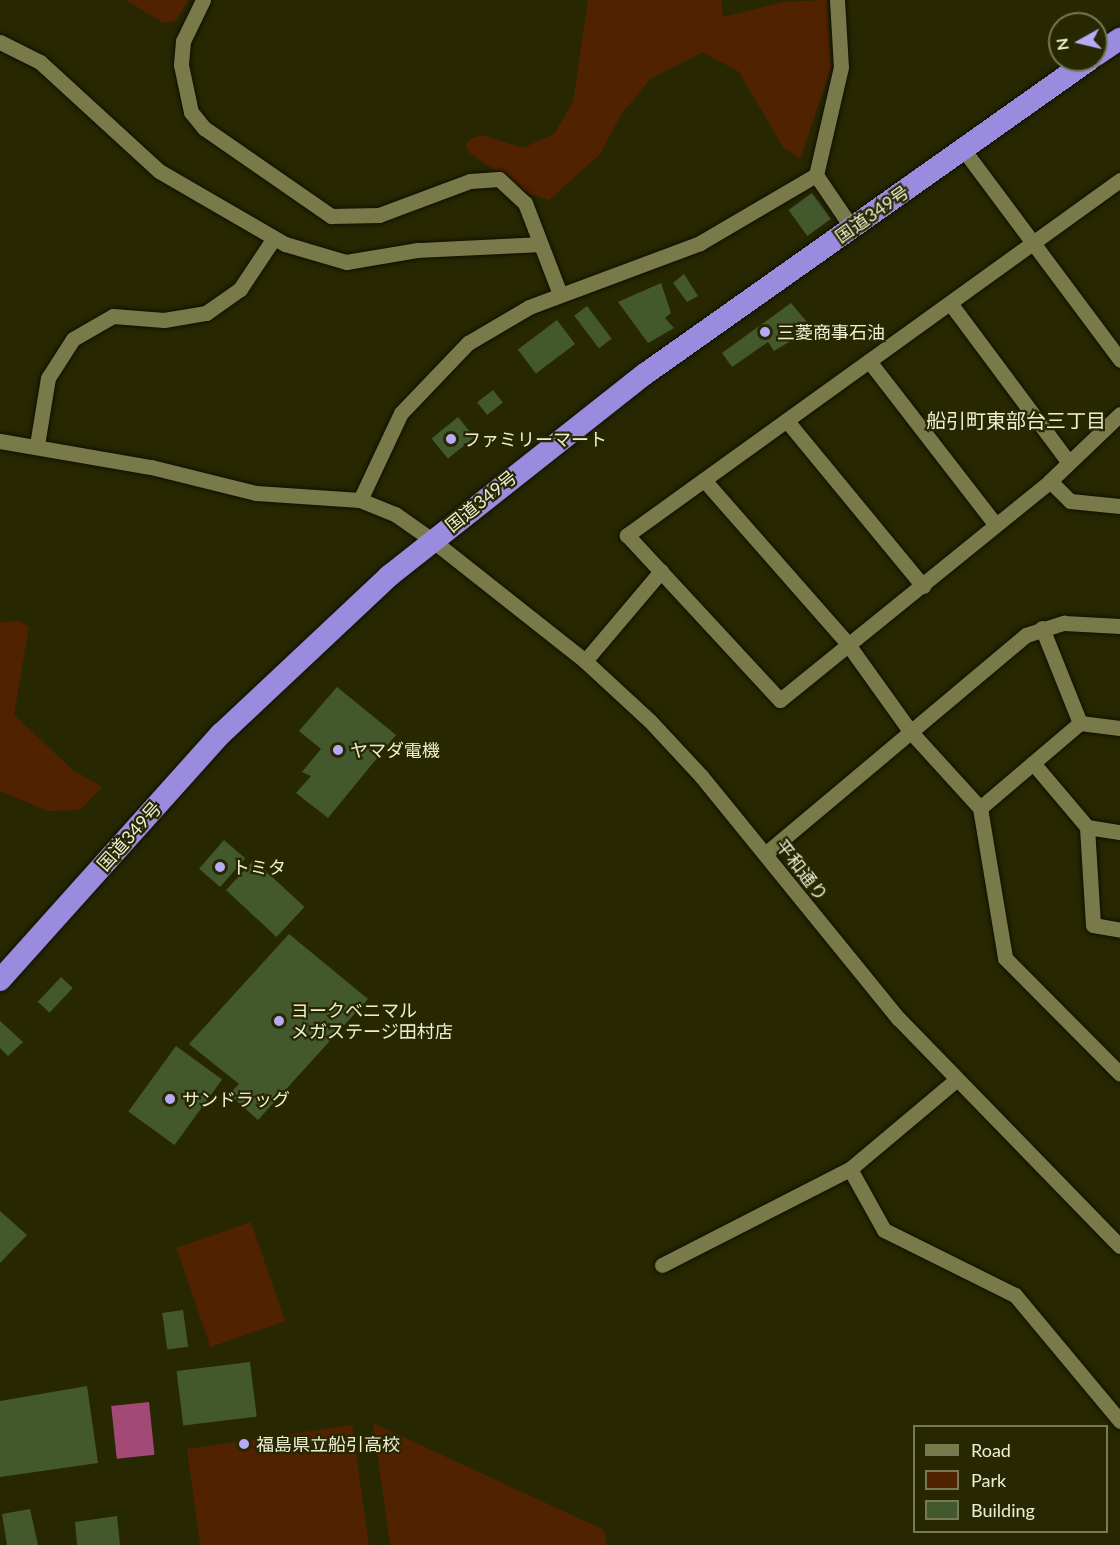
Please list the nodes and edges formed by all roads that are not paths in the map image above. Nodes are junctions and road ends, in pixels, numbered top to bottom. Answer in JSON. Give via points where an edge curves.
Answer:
{"nodes":[{"id":1,"x":203,"y":0,"type":"edge"},
{"id":2,"x":837,"y":0,"type":"edge"},
{"id":3,"x":0,"y":42,"type":"edge"},
{"id":4,"x":1072,"y":72,"type":"edge"},
{"id":5,"x":963,"y":149,"type":"junction"},
{"id":6,"x":816,"y":175,"type":"junction"},
{"id":7,"x":1118,"y":184,"type":"edge"},
{"id":8,"x":852,"y":228,"type":"junction"},
{"id":9,"x":274,"y":238,"type":"junction"},
{"id":10,"x":1033,"y":241,"type":"junction"},
{"id":11,"x":540,"y":244,"type":"junction"},
{"id":12,"x":560,"y":294,"type":"junction"},
{"id":13,"x":950,"y":303,"type":"junction"},
{"id":14,"x":1120,"y":360,"type":"edge"},
{"id":15,"x":869,"y":362,"type":"junction"},
{"id":16,"x":1120,"y":414,"type":"edge"},
{"id":17,"x":787,"y":421,"type":"junction"},
{"id":18,"x":0,"y":441,"type":"edge"},
{"id":19,"x":37,"y":446,"type":"junction"},
{"id":20,"x":1067,"y":460,"type":"junction"},
{"id":21,"x":704,"y":480,"type":"junction"},
{"id":22,"x":1050,"y":481,"type":"junction"},
{"id":23,"x":360,"y":500,"type":"junction"},
{"id":24,"x":1120,"y":506,"type":"edge"},
{"id":25,"x":994,"y":524,"type":"junction"},
{"id":26,"x":432,"y":540,"type":"junction"},
{"id":27,"x":661,"y":571,"type":"junction"},
{"id":28,"x":923,"y":586,"type":"junction"},
{"id":29,"x":1120,"y":626,"type":"edge"},
{"id":30,"x":1042,"y":628,"type":"junction"},
{"id":31,"x":847,"y":643,"type":"junction"},
{"id":32,"x":585,"y":661,"type":"junction"},
{"id":33,"x":1080,"y":723,"type":"junction"},
{"id":34,"x":1120,"y":728,"type":"edge"},
{"id":35,"x":910,"y":731,"type":"junction"},
{"id":36,"x":1033,"y":763,"type":"junction"},
{"id":37,"x":980,"y":808,"type":"junction"},
{"id":38,"x":1087,"y":827,"type":"junction"},
{"id":39,"x":1120,"y":832,"type":"edge"},
{"id":40,"x":765,"y":854,"type":"junction"},
{"id":41,"x":1120,"y":930,"type":"edge"},
{"id":42,"x":0,"y":980,"type":"edge"},
{"id":43,"x":1100,"y":1051,"type":"junction"},
{"id":44,"x":1120,"y":1054,"type":"edge"},
{"id":45,"x":1120,"y":1074,"type":"edge"},
{"id":46,"x":955,"y":1081,"type":"junction"},
{"id":47,"x":850,"y":1169,"type":"junction"},
{"id":48,"x":1120,"y":1246,"type":"edge"},
{"id":49,"x":662,"y":1265,"type":"dead end"},
{"id":50,"x":1120,"y":1421,"type":"edge"}],
"edges":[{"from":1,"to":11,"type":"street","via":[[183,40],[181,65],[191,112],[204,128],[331,216],[379,215],[470,181],[499,179],[525,203]]},
{"from":2,"to":6,"type":"street","via":[[841,67]]},
{"from":3,"to":9,"type":"street","via":[[40,62],[159,171]]},
{"from":4,"to":5,"type":"highway","name":"国道349号"},
{"from":5,"to":8,"type":"highway","name":"国道349号"},
{"from":5,"to":10,"type":"street"},
{"from":6,"to":8,"type":"street"},
{"from":6,"to":12,"type":"street","via":[[669,258]]},
{"from":7,"to":10,"type":"street"},
{"from":8,"to":26,"type":"highway","name":"国道349号","via":[[645,374]]},
{"from":9,"to":11,"type":"street","via":[[346,262],[418,250]]},
{"from":9,"to":19,"type":"street","via":[[240,289],[206,313],[164,320],[113,316],[73,339],[48,378]]},
{"from":10,"to":13,"type":"street"},
{"from":10,"to":14,"type":"street"},
{"from":11,"to":12,"type":"street"},
{"from":12,"to":23,"type":"street","via":[[502,321],[437,369],[384,440]]},
{"from":13,"to":15,"type":"street"},
{"from":13,"to":20,"type":"street"},
{"from":15,"to":17,"type":"street"},
{"from":15,"to":25,"type":"street"},
{"from":16,"to":20,"type":"street"},
{"from":17,"to":21,"type":"street"},
{"from":17,"to":28,"type":"street"},
{"from":18,"to":19,"type":"street","name":"平和通り"},
{"from":19,"to":23,"type":"street","name":"平和通り","via":[[255,493]]},
{"from":20,"to":22,"type":"street"},
{"from":21,"to":27,"type":"street","via":[[627,535]]},
{"from":21,"to":31,"type":"street"},
{"from":22,"to":24,"type":"street","via":[[1070,501]]},
{"from":22,"to":25,"type":"street"},
{"from":23,"to":26,"type":"street","name":"平和通り","via":[[395,514]]},
{"from":25,"to":28,"type":"street"},
{"from":26,"to":32,"type":"street","name":"平和通り"},
{"from":26,"to":42,"type":"highway","name":"国道349号","via":[[305,650],[220,734]]},
{"from":27,"to":31,"type":"street","via":[[780,700]]},
{"from":27,"to":32,"type":"street"},
{"from":28,"to":31,"type":"street"},
{"from":29,"to":30,"type":"street","via":[[1084,621]]},
{"from":30,"to":33,"type":"street"},
{"from":30,"to":35,"type":"street","via":[[1026,635]]},
{"from":31,"to":35,"type":"street"},
{"from":32,"to":40,"type":"street","name":"平和通り","via":[[695,769]]},
{"from":33,"to":34,"type":"street"},
{"from":33,"to":36,"type":"street"},
{"from":35,"to":37,"type":"street"},
{"from":35,"to":40,"type":"street"},
{"from":36,"to":37,"type":"street"},
{"from":36,"to":38,"type":"street"},
{"from":37,"to":43,"type":"street","via":[[1005,958]]},
{"from":38,"to":39,"type":"street"},
{"from":38,"to":41,"type":"street","via":[[1093,924]]},
{"from":40,"to":46,"type":"street","name":"平和通り"},
{"from":43,"to":44,"type":"street"},
{"from":43,"to":45,"type":"street"},
{"from":46,"to":47,"type":"street"},
{"from":46,"to":48,"type":"street","name":"平和通り"},
{"from":47,"to":49,"type":"street"},
{"from":47,"to":50,"type":"street","via":[[884,1230],[1015,1295]]}]}
